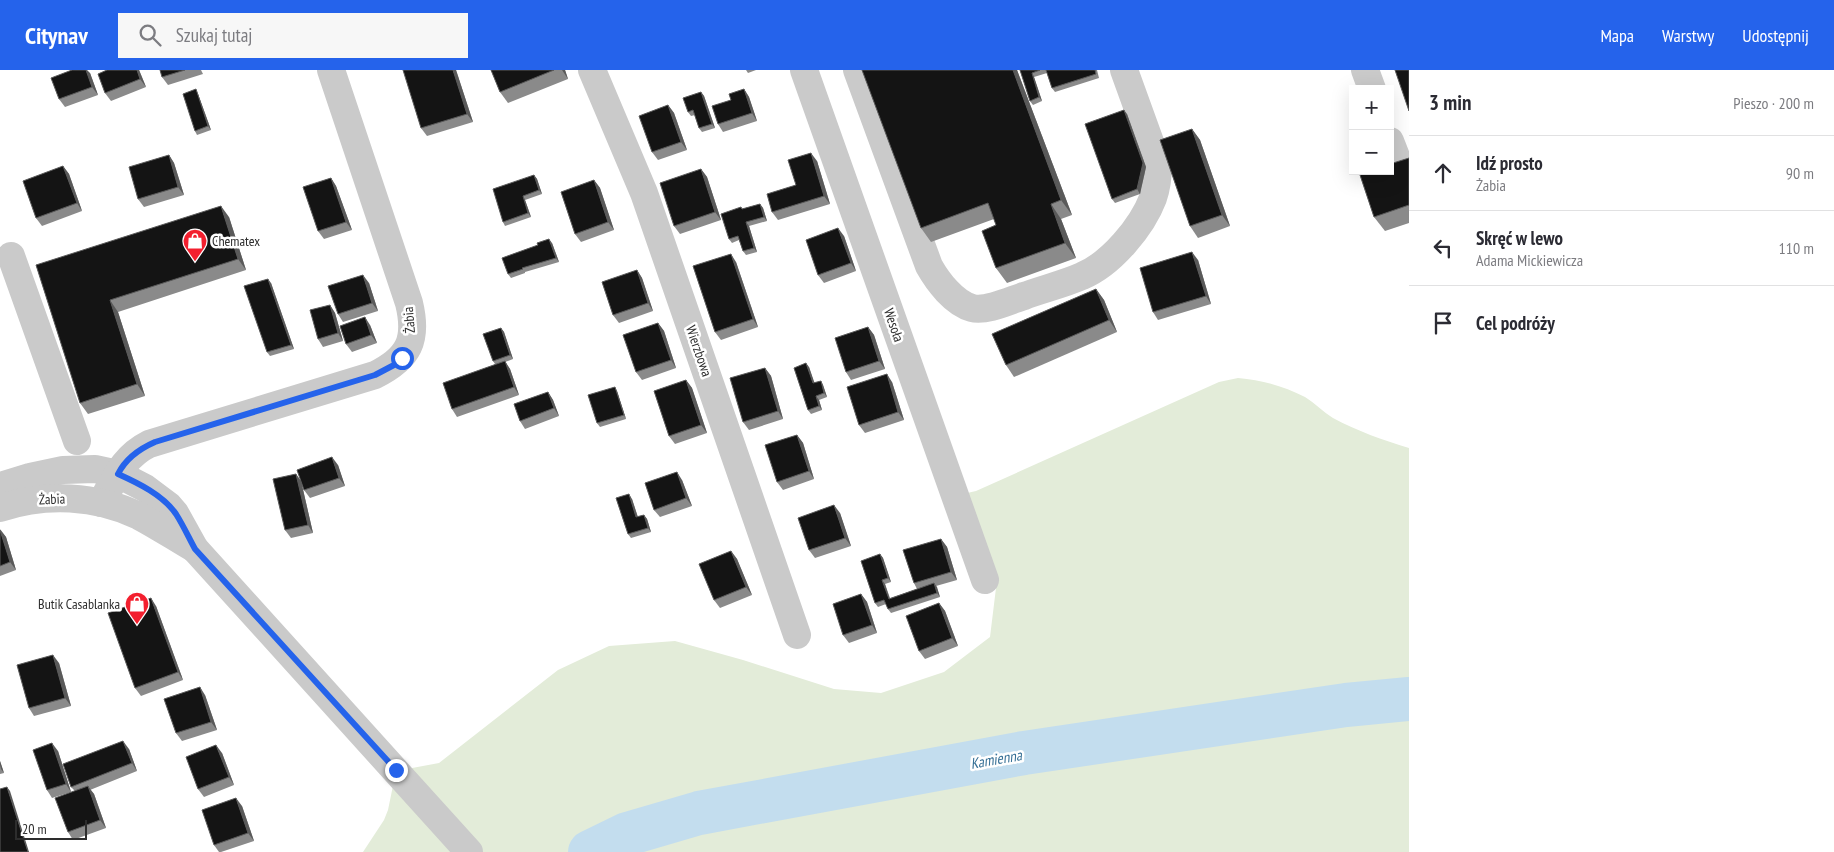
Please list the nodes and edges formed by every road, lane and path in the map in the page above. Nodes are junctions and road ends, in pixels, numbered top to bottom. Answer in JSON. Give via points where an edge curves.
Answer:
{"nodes":[{"id":1,"x":331,"y":70,"type":"edge"},
{"id":2,"x":592,"y":70,"type":"edge"},
{"id":3,"x":804,"y":70,"type":"edge"},
{"id":4,"x":857,"y":70,"type":"edge"},
{"id":5,"x":1124,"y":70,"type":"edge"},
{"id":6,"x":1365,"y":70,"type":"edge"},
{"id":7,"x":1371,"y":85,"type":"edge"},
{"id":8,"x":11,"y":256,"type":"dead end"},
{"id":9,"x":77,"y":441,"type":"dead end"},
{"id":10,"x":118,"y":474,"type":"junction"},
{"id":11,"x":0,"y":486,"type":"edge"},
{"id":12,"x":101,"y":503,"type":"junction"},
{"id":13,"x":0,"y":508,"type":"edge"},
{"id":14,"x":195,"y":549,"type":"junction"},
{"id":15,"x":985,"y":580,"type":"dead end"},
{"id":16,"x":797,"y":635,"type":"dead end"},
{"id":17,"x":469,"y":852,"type":"edge"}],
"edges":[{"from":1,"to":10,"type":"street","name":"Żabia","via":[[408,303],[413,327],[407,352],[394,365],[375,375],[155,442],[130,457]]},
{"from":2,"to":16,"type":"street","name":"Wierzbowa","via":[[644,192]]},
{"from":3,"to":15,"type":"street","name":"Wesoła"},
{"from":4,"to":5,"type":"street","via":[[930,266],[943,286],[959,301],[973,308],[991,307],[1083,276],[1114,254],[1144,216],[1153,199],[1158,164]]},
{"from":6,"to":7,"type":"street"},
{"from":8,"to":9,"type":"street"},
{"from":10,"to":11,"type":"street","name":"Żabia","via":[[95,469],[63,470]]},
{"from":10,"to":12,"type":"street","name":"Żabia"},
{"from":10,"to":14,"type":"street","via":[[169,506]]},
{"from":12,"to":13,"type":"street","name":"Żabia","via":[[51,498]]},
{"from":12,"to":14,"type":"street","via":[[138,516]]},
{"from":14,"to":17,"type":"street"}]}
